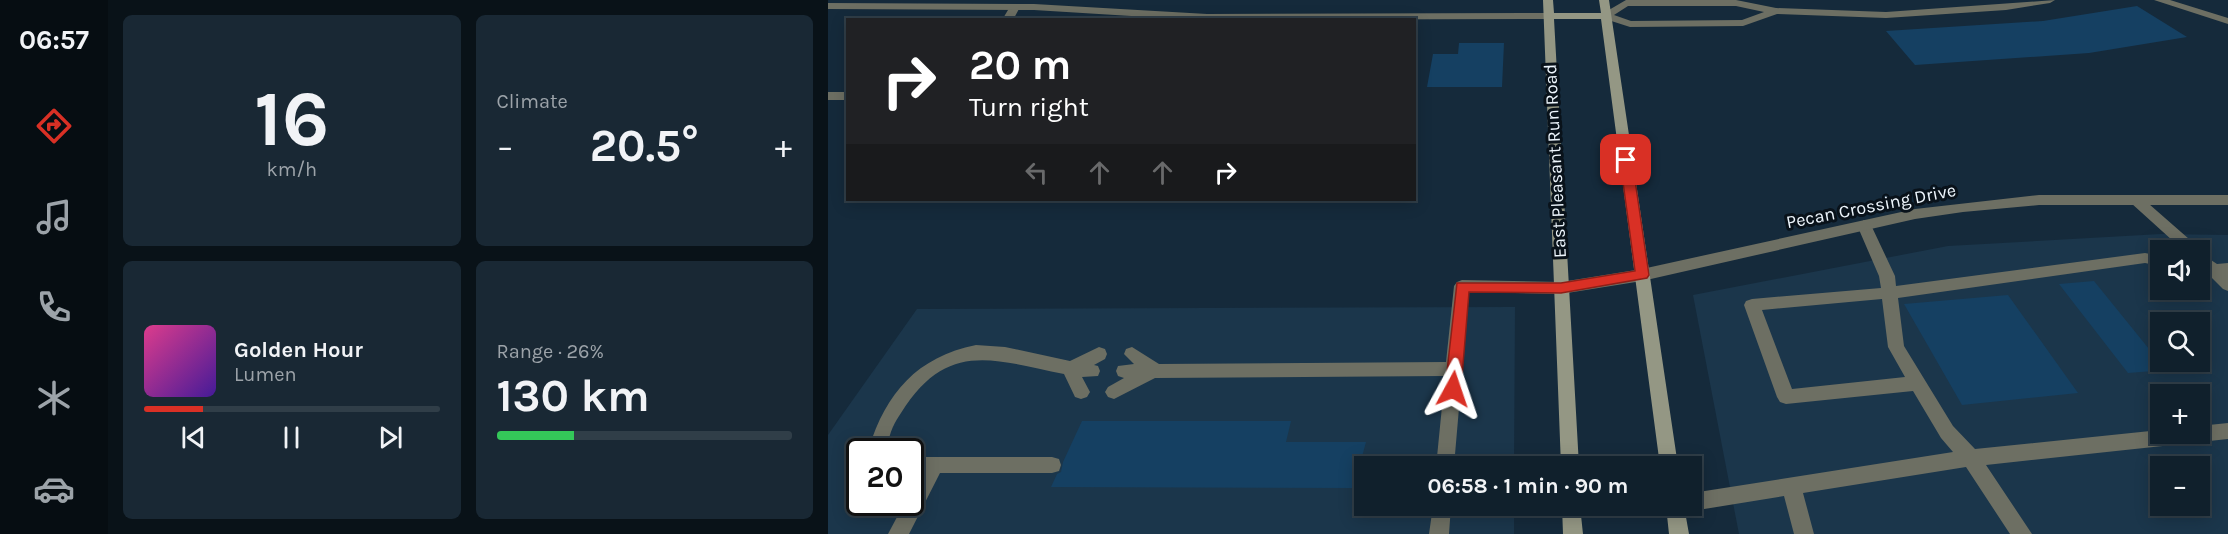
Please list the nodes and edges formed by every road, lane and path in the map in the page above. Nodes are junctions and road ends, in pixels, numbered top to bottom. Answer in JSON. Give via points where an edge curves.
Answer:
{"nodes":[{"id":1,"x":1548,"y":0,"type":"edge"},
{"id":2,"x":1604,"y":0,"type":"edge"},
{"id":3,"x":1771,"y":0,"type":"edge"},
{"id":4,"x":2050,"y":0,"type":"edge"},
{"id":5,"x":2159,"y":0,"type":"edge"},
{"id":6,"x":1895,"y":2,"type":"dead end"},
{"id":7,"x":848,"y":3,"type":"edge"},
{"id":8,"x":1018,"y":3,"type":"edge"},
{"id":9,"x":828,"y":6,"type":"edge"},
{"id":10,"x":1776,"y":11,"type":"junction"},
{"id":11,"x":1886,"y":15,"type":"junction"},
{"id":12,"x":1548,"y":16,"type":"junction"},
{"id":13,"x":1606,"y":16,"type":"junction"},
{"id":14,"x":1008,"y":18,"type":"edge"},
{"id":15,"x":2228,"y":21,"type":"edge"},
{"id":16,"x":828,"y":96,"type":"edge"},
{"id":17,"x":846,"y":96,"type":"edge"},
{"id":18,"x":2136,"y":200,"type":"junction"},
{"id":19,"x":2228,"y":200,"type":"edge"},
{"id":20,"x":1864,"y":225,"type":"junction"},
{"id":21,"x":2181,"y":240,"type":"edge"},
{"id":22,"x":2150,"y":259,"type":"edge"},
{"id":23,"x":2214,"y":269,"type":"edge"},
{"id":24,"x":1642,"y":275,"type":"junction"},
{"id":25,"x":2228,"y":285,"type":"edge"},
{"id":26,"x":1561,"y":288,"type":"junction"},
{"id":27,"x":1889,"y":293,"type":"junction"},
{"id":28,"x":1099,"y":354,"type":"dead end"},
{"id":29,"x":1132,"y":354,"type":"dead end"},
{"id":30,"x":1070,"y":369,"type":"junction"},
{"id":31,"x":1455,"y":369,"type":"junction"},
{"id":32,"x":1155,"y":370,"type":"junction"},
{"id":33,"x":1092,"y":371,"type":"dead end"},
{"id":34,"x":1124,"y":371,"type":"dead end"},
{"id":35,"x":1917,"y":383,"type":"junction"},
{"id":36,"x":1081,"y":392,"type":"dead end"},
{"id":37,"x":1114,"y":392,"type":"dead end"},
{"id":38,"x":2228,"y":431,"type":"edge"},
{"id":39,"x":881,"y":438,"type":"edge"},
{"id":40,"x":1446,"y":456,"type":"edge"},
{"id":41,"x":1569,"y":456,"type":"edge"},
{"id":42,"x":1668,"y":456,"type":"edge"},
{"id":43,"x":1971,"y":458,"type":"junction"},
{"id":44,"x":924,"y":465,"type":"edge"},
{"id":45,"x":935,"y":465,"type":"junction"},
{"id":46,"x":1052,"y":465,"type":"dead end"},
{"id":47,"x":1791,"y":485,"type":"junction"},
{"id":48,"x":1702,"y":500,"type":"edge"},
{"id":49,"x":1441,"y":516,"type":"edge"},
{"id":50,"x":1572,"y":516,"type":"edge"},
{"id":51,"x":1676,"y":516,"type":"edge"},
{"id":52,"x":898,"y":534,"type":"edge"},
{"id":53,"x":1439,"y":534,"type":"edge"},
{"id":54,"x":1573,"y":534,"type":"edge"},
{"id":55,"x":1679,"y":534,"type":"edge"},
{"id":56,"x":1804,"y":534,"type":"edge"},
{"id":57,"x":2022,"y":534,"type":"edge"}],
"edges":[{"from":1,"to":12,"type":"main road","name":"East Pleasant Run Road"},
{"from":2,"to":13,"type":"main road"},
{"from":3,"to":10,"type":"street"},
{"from":4,"to":11,"type":"street"},
{"from":5,"to":15,"type":"street"},
{"from":6,"to":11,"type":"street"},
{"from":7,"to":8,"type":"street"},
{"from":7,"to":9,"type":"street"},
{"from":8,"to":12,"type":"street","via":[[1207,17]]},
{"from":8,"to":14,"type":"street"},
{"from":10,"to":11,"type":"street"},
{"from":10,"to":13,"type":"street","via":[[1743,23],[1630,24]]},
{"from":10,"to":13,"type":"street","via":[[1736,3],[1626,3]]},
{"from":12,"to":13,"type":"main road"},
{"from":12,"to":26,"type":"main road","name":"East Pleasant Run Road"},
{"from":13,"to":24,"type":"main road"},
{"from":16,"to":17,"type":"street"},
{"from":18,"to":19,"type":"street","name":"Pecan Crossing Drive"},
{"from":18,"to":20,"type":"street","name":"Pecan Crossing Drive","via":[[2039,200],[1915,214]]},
{"from":18,"to":21,"type":"street"},
{"from":20,"to":24,"type":"street","name":"Pecan Crossing Drive"},
{"from":20,"to":27,"type":"street","via":[[1887,276]]},
{"from":22,"to":27,"type":"street"},
{"from":23,"to":25,"type":"street"},
{"from":24,"to":26,"type":"street","name":"Pecan Crossing Drive"},
{"from":24,"to":42,"type":"main road"},
{"from":26,"to":31,"type":"street","name":"Pecan Crossing Drive","via":[[1462,286]]},
{"from":26,"to":41,"type":"main road","name":"East Pleasant Run Road"},
{"from":27,"to":35,"type":"street","via":[[1896,346]]},
{"from":27,"to":35,"type":"street","via":[[1752,304],[1786,397]]},
{"from":28,"to":30,"type":"street"},
{"from":29,"to":32,"type":"street"},
{"from":30,"to":33,"type":"street"},
{"from":30,"to":36,"type":"street"},
{"from":30,"to":39,"type":"street","via":[[989,352],[960,355],[936,365],[908,389],[887,419]]},
{"from":31,"to":32,"type":"street"},
{"from":31,"to":40,"type":"street"},
{"from":32,"to":34,"type":"street"},
{"from":32,"to":37,"type":"street"},
{"from":35,"to":43,"type":"street","via":[[1947,432]]},
{"from":38,"to":43,"type":"street"},
{"from":43,"to":47,"type":"street"},
{"from":43,"to":57,"type":"street"},
{"from":44,"to":45,"type":"street"},
{"from":45,"to":46,"type":"street"},
{"from":45,"to":52,"type":"street"},
{"from":47,"to":48,"type":"street"},
{"from":47,"to":56,"type":"street"},
{"from":49,"to":53,"type":"street"},
{"from":50,"to":54,"type":"main road"},
{"from":51,"to":55,"type":"main road"}]}
